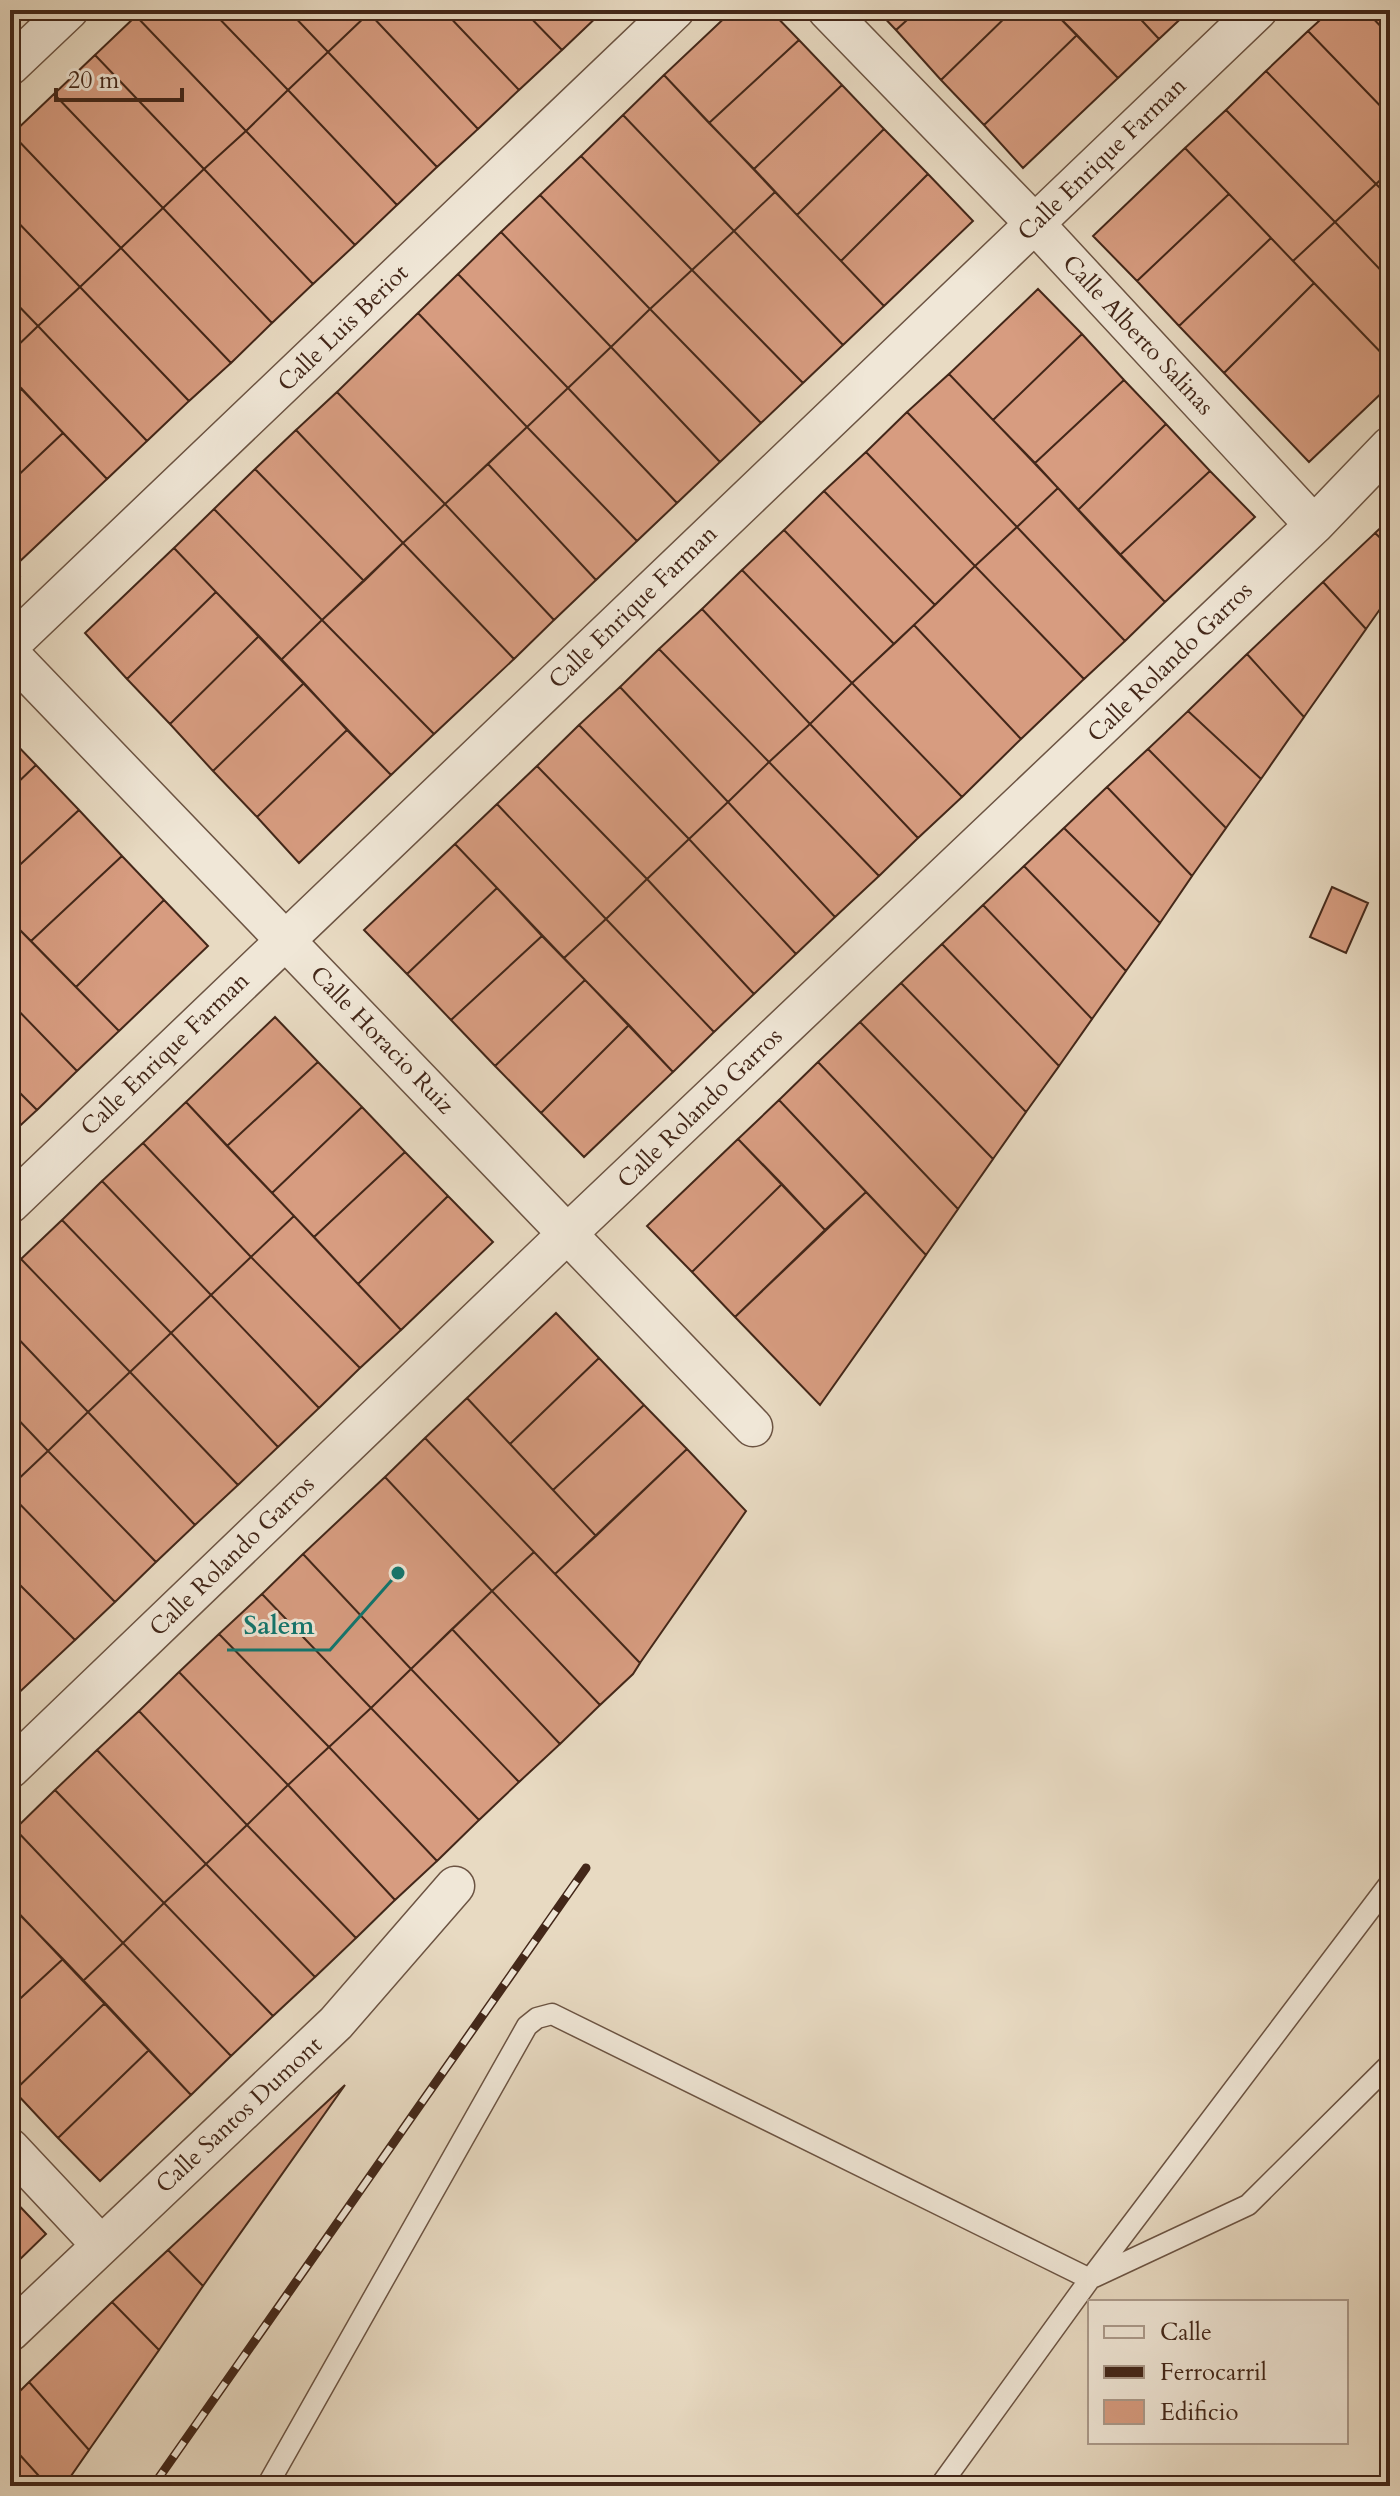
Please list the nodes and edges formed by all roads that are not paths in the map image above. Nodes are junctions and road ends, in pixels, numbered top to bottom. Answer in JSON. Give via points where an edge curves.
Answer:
{"nodes":[{"id":1,"x":69,"y":10,"type":"edge"},
{"id":2,"x":675,"y":10,"type":"edge"},
{"id":3,"x":827,"y":10,"type":"edge"},
{"id":4,"x":1258,"y":10,"type":"edge"},
{"id":5,"x":10,"y":66,"type":"edge"},
{"id":6,"x":1035,"y":224,"type":"junction"},
{"id":7,"x":1390,"y":446,"type":"edge"},
{"id":8,"x":1314,"y":525,"type":"junction"},
{"id":9,"x":10,"y":645,"type":"edge"},
{"id":10,"x":10,"y":654,"type":"edge"},
{"id":11,"x":285,"y":939,"type":"junction"},
{"id":12,"x":10,"y":1204,"type":"edge"},
{"id":13,"x":567,"y":1234,"type":"junction"},
{"id":14,"x":753,"y":1427,"type":"dead end"},
{"id":15,"x":10,"y":1769,"type":"edge"},
{"id":16,"x":1390,"y":1883,"type":"edge"},
{"id":17,"x":455,"y":1886,"type":"dead end"},
{"id":18,"x":1390,"y":2064,"type":"edge"},
{"id":19,"x":10,"y":2148,"type":"edge"},
{"id":20,"x":101,"y":2245,"type":"junction"},
{"id":21,"x":1090,"y":2279,"type":"junction"},
{"id":22,"x":10,"y":2332,"type":"edge"},
{"id":23,"x":267,"y":2486,"type":"edge"},
{"id":24,"x":940,"y":2486,"type":"edge"}],
"edges":[{"from":1,"to":5,"type":"street"},
{"from":2,"to":9,"type":"street","name":"Calle Luis Beriot"},
{"from":3,"to":6,"type":"street","name":"Calle Alberto Salinas"},
{"from":4,"to":6,"type":"street","name":"Calle Enrique Farman"},
{"from":6,"to":8,"type":"street","name":"Calle Alberto Salinas"},
{"from":6,"to":11,"type":"street","name":"Calle Enrique Farman"},
{"from":7,"to":8,"type":"street","name":"Calle Rolando Garros"},
{"from":8,"to":13,"type":"street","name":"Calle Rolando Garros"},
{"from":10,"to":11,"type":"street","name":"Calle Horacio Ruiz"},
{"from":11,"to":12,"type":"street","name":"Calle Enrique Farman"},
{"from":11,"to":13,"type":"street","name":"Calle Horacio Ruiz"},
{"from":13,"to":14,"type":"street","name":"Calle Horacio Ruiz"},
{"from":13,"to":15,"type":"street","name":"Calle Rolando Garros"},
{"from":16,"to":21,"type":"lane"},
{"from":17,"to":20,"type":"street","name":"Calle Santos Dumont","via":[[336,2023]]},
{"from":18,"to":21,"type":"lane","via":[[1248,2205]]},
{"from":19,"to":20,"type":"street"},
{"from":20,"to":22,"type":"street","name":"Calle Santos Dumont"},
{"from":21,"to":23,"type":"lane","via":[[552,2014],[537,2018],[519,2039]]},
{"from":21,"to":24,"type":"lane"}]}
